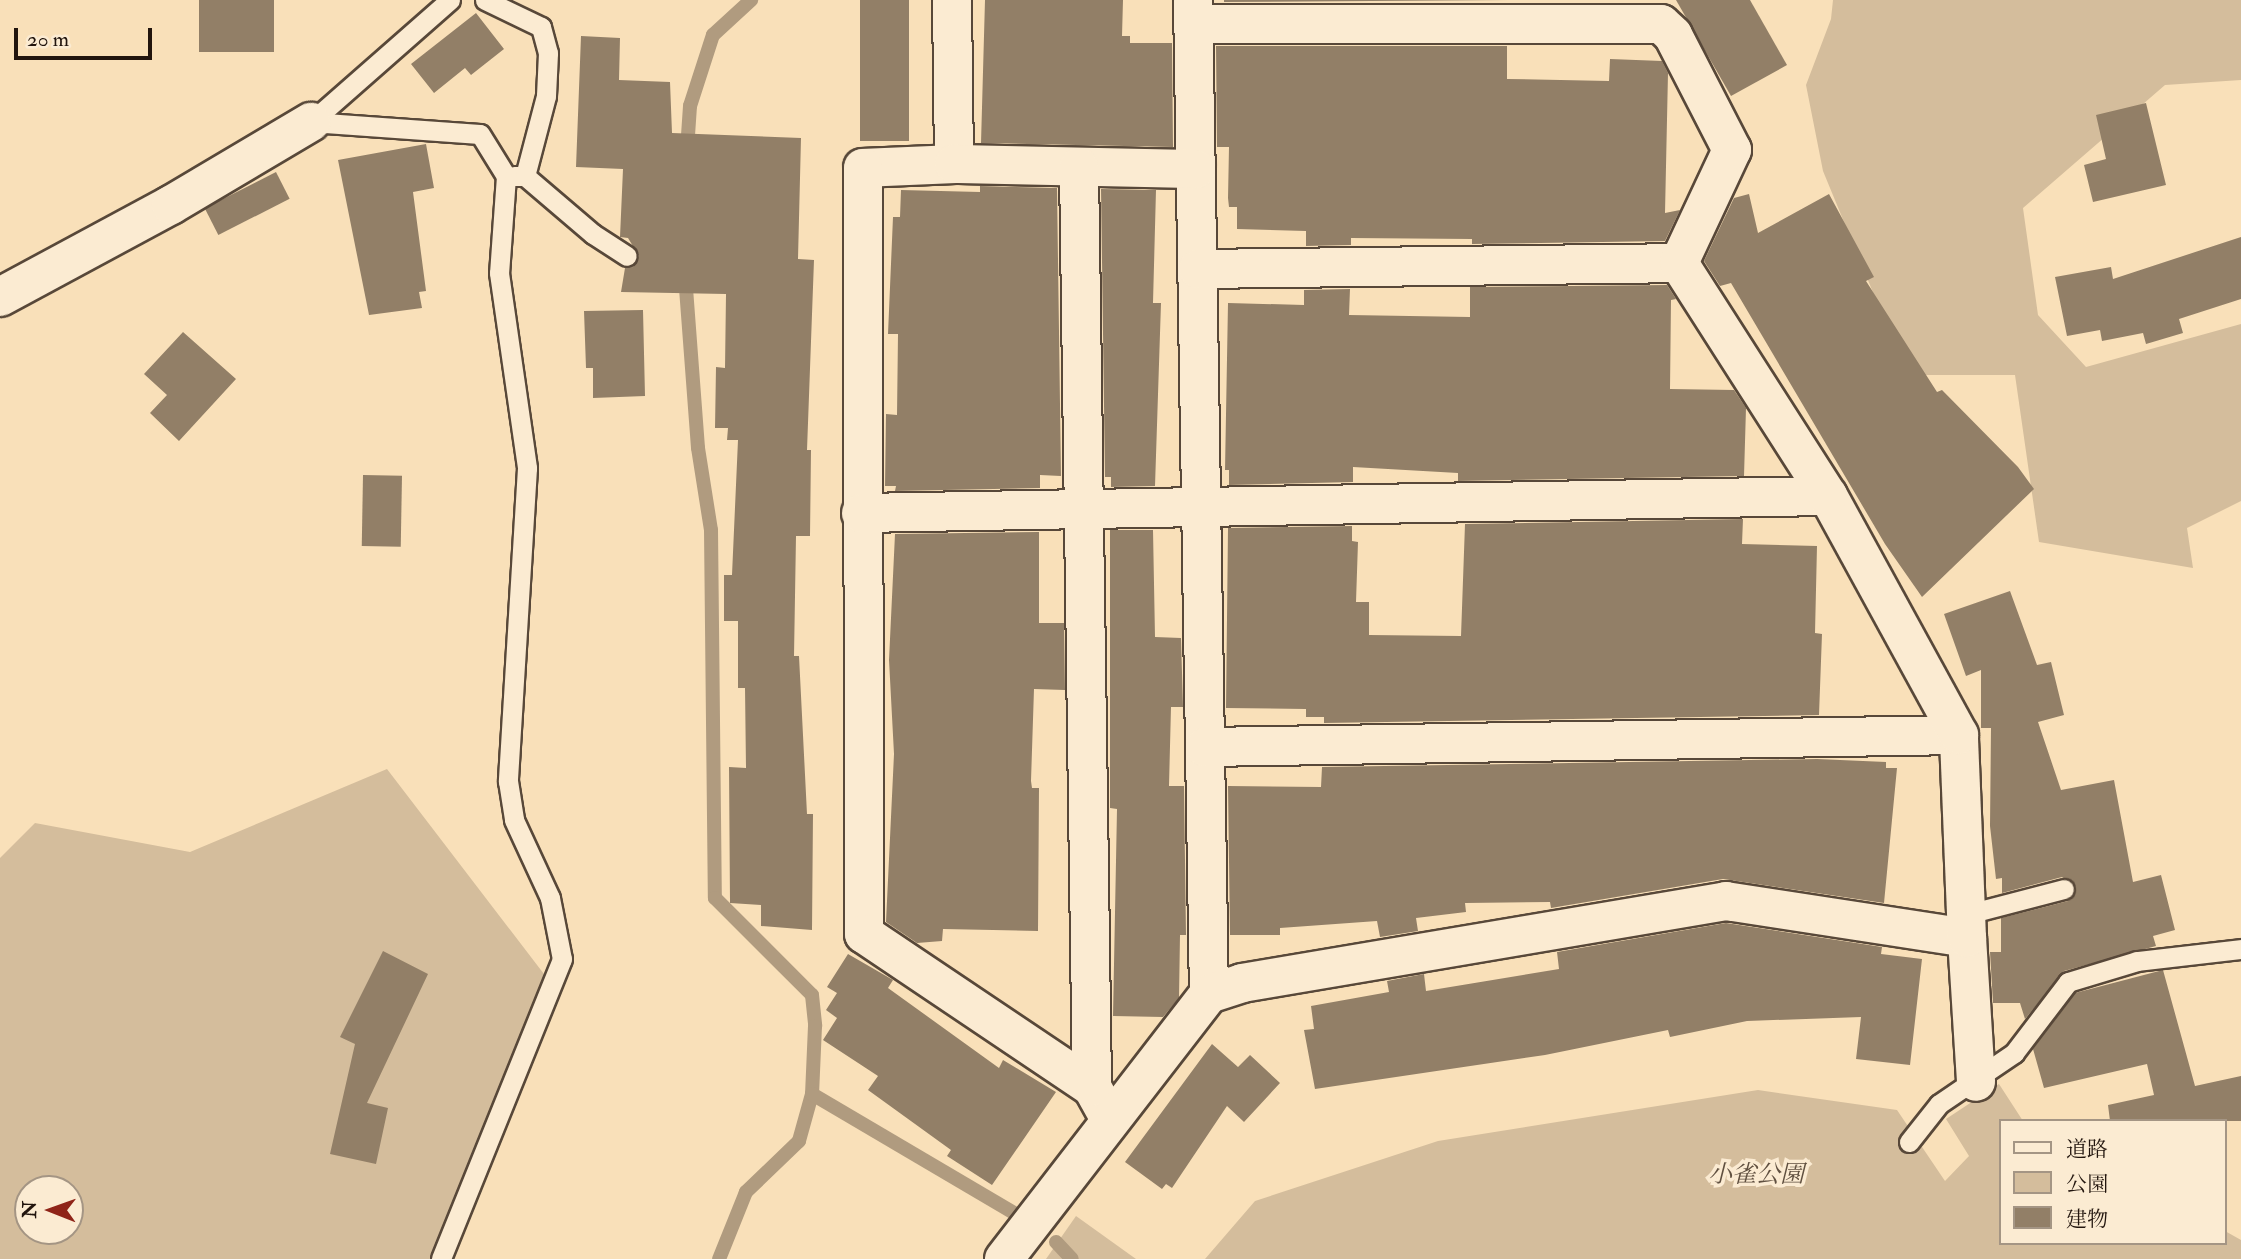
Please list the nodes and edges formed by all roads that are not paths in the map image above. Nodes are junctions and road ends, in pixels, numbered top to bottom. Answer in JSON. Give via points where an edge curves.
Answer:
{"nodes":[{"id":1,"x":450,"y":0,"type":"edge"},
{"id":2,"x":485,"y":0,"type":"edge"},
{"id":3,"x":952,"y":0,"type":"edge"},
{"id":4,"x":1193,"y":12,"type":"edge"},
{"id":5,"x":1648,"y":12,"type":"edge"},
{"id":6,"x":311,"y":122,"type":"junction"},
{"id":7,"x":954,"y":164,"type":"junction"},
{"id":8,"x":1079,"y":166,"type":"junction"},
{"id":9,"x":1196,"y":169,"type":"junction"},
{"id":10,"x":515,"y":176,"type":"junction"},
{"id":11,"x":627,"y":256,"type":"dead end"},
{"id":12,"x":1679,"y":263,"type":"junction"},
{"id":13,"x":1198,"y":269,"type":"junction"},
{"id":14,"x":0,"y":297,"type":"edge"},
{"id":15,"x":1828,"y":496,"type":"junction"},
{"id":16,"x":1084,"y":508,"type":"junction"},
{"id":17,"x":1202,"y":508,"type":"junction"},
{"id":18,"x":862,"y":513,"type":"junction"},
{"id":19,"x":1959,"y":735,"type":"junction"},
{"id":20,"x":1205,"y":747,"type":"junction"},
{"id":21,"x":2064,"y":889,"type":"dead end"},
{"id":22,"x":1967,"y":926,"type":"junction"},
{"id":23,"x":2241,"y":949,"type":"edge"},
{"id":24,"x":1209,"y":994,"type":"junction"},
{"id":25,"x":1976,"y":1082,"type":"junction"},
{"id":26,"x":1101,"y":1103,"type":"junction"},
{"id":27,"x":1909,"y":1142,"type":"dead end"},
{"id":28,"x":441,"y":1259,"type":"edge"},
{"id":29,"x":1003,"y":1259,"type":"edge"}],
"edges":[{"from":1,"to":6,"type":"lane"},
{"from":2,"to":10,"type":"lane","via":[[541,27],[548,53],[546,96]]},
{"from":3,"to":7,"type":"street"},
{"from":4,"to":5,"type":"street"},
{"from":4,"to":9,"type":"street"},
{"from":5,"to":12,"type":"street","via":[[1674,35],[1732,150]]},
{"from":6,"to":10,"type":"lane","via":[[480,134]]},
{"from":6,"to":14,"type":"street","via":[[171,205]]},
{"from":7,"to":8,"type":"street"},
{"from":7,"to":18,"type":"street","via":[[863,168]]},
{"from":8,"to":9,"type":"street"},
{"from":8,"to":16,"type":"street"},
{"from":9,"to":13,"type":"street"},
{"from":10,"to":11,"type":"lane"},
{"from":10,"to":28,"type":"lane","via":[[499,273],[527,468],[508,781],[514,820],[550,898],[562,959]]},
{"from":12,"to":13,"type":"street"},
{"from":12,"to":15,"type":"street"},
{"from":13,"to":17,"type":"street"},
{"from":15,"to":17,"type":"street"},
{"from":15,"to":19,"type":"street"},
{"from":16,"to":17,"type":"street"},
{"from":16,"to":18,"type":"street"},
{"from":16,"to":26,"type":"street"},
{"from":17,"to":20,"type":"street"},
{"from":18,"to":26,"type":"street","via":[[864,934]]},
{"from":19,"to":20,"type":"street"},
{"from":19,"to":22,"type":"street"},
{"from":20,"to":24,"type":"street"},
{"from":21,"to":22,"type":"lane"},
{"from":22,"to":24,"type":"street","via":[[1726,901],[1242,983]]},
{"from":22,"to":25,"type":"street"},
{"from":23,"to":25,"type":"lane","via":[[2137,961],[2068,982],[2014,1054]]},
{"from":24,"to":26,"type":"street"},
{"from":25,"to":27,"type":"lane","via":[[1939,1104]]},
{"from":26,"to":29,"type":"street"}]}
